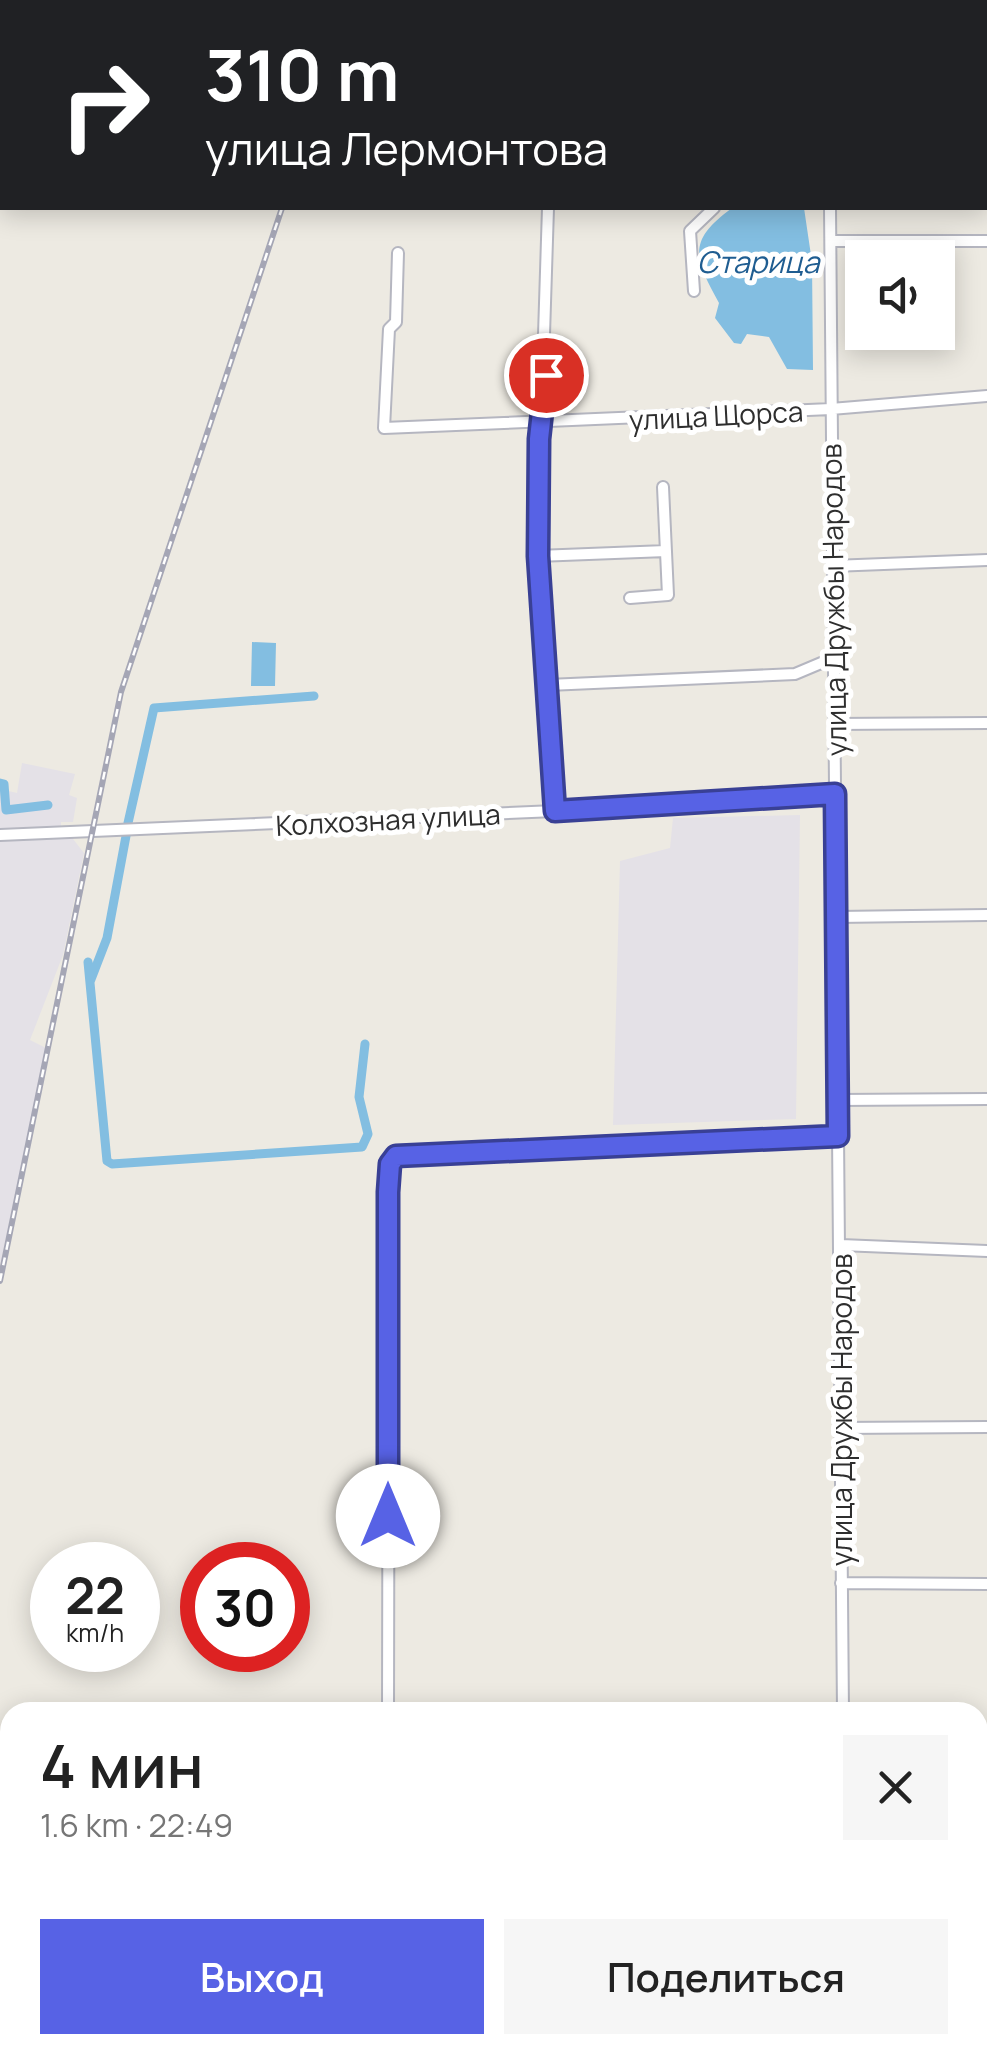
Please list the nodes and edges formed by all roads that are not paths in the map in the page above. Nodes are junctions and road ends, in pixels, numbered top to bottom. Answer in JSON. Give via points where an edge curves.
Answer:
{"nodes":[{"id":1,"x":548,"y":210,"type":"edge"},
{"id":2,"x":712,"y":210,"type":"edge"},
{"id":3,"x":830,"y":210,"type":"edge"},
{"id":4,"x":831,"y":240,"type":"junction"},
{"id":5,"x":987,"y":241,"type":"edge"},
{"id":6,"x":398,"y":254,"type":"dead end"},
{"id":7,"x":694,"y":290,"type":"dead end"},
{"id":8,"x":987,"y":396,"type":"edge"},
{"id":9,"x":831,"y":409,"type":"junction"},
{"id":10,"x":542,"y":423,"type":"junction"},
{"id":11,"x":663,"y":487,"type":"dead end"},
{"id":12,"x":666,"y":551,"type":"junction"},
{"id":13,"x":538,"y":556,"type":"junction"},
{"id":14,"x":987,"y":560,"type":"edge"},
{"id":15,"x":832,"y":566,"type":"junction"},
{"id":16,"x":630,"y":598,"type":"dead end"},
{"id":17,"x":833,"y":658,"type":"junction"},
{"id":18,"x":548,"y":684,"type":"junction"},
{"id":19,"x":987,"y":723,"type":"edge"},
{"id":20,"x":834,"y":724,"type":"junction"},
{"id":21,"x":835,"y":794,"type":"junction"},
{"id":22,"x":555,"y":811,"type":"junction"},
{"id":23,"x":0,"y":836,"type":"edge"},
{"id":24,"x":836,"y":898,"type":"junction"},
{"id":25,"x":987,"y":915,"type":"edge"},
{"id":26,"x":860,"y":916,"type":"junction"},
{"id":27,"x":837,"y":917,"type":"junction"},
{"id":28,"x":837,"y":944,"type":"junction"},
{"id":29,"x":987,"y":1099,"type":"edge"},
{"id":30,"x":838,"y":1100,"type":"junction"},
{"id":31,"x":838,"y":1136,"type":"junction"},
{"id":32,"x":841,"y":1245,"type":"junction"},
{"id":33,"x":987,"y":1251,"type":"edge"},
{"id":34,"x":987,"y":1427,"type":"edge"},
{"id":35,"x":839,"y":1428,"type":"junction"},
{"id":36,"x":842,"y":1583,"type":"junction"},
{"id":37,"x":987,"y":1584,"type":"edge"},
{"id":38,"x":388,"y":1702,"type":"edge"},
{"id":39,"x":843,"y":1702,"type":"edge"}],
"edges":[{"from":1,"to":10,"type":"street"},
{"from":2,"to":7,"type":"street","via":[[690,232]]},
{"from":3,"to":4,"type":"street","name":"улица Дружбы Народов"},
{"from":4,"to":5,"type":"street"},
{"from":4,"to":9,"type":"street","name":"улица Дружбы Народов"},
{"from":6,"to":10,"type":"street","name":"улица Щорса","via":[[384,428]]},
{"from":8,"to":9,"type":"street","name":"улица Щорса"},
{"from":9,"to":10,"type":"street","name":"улица Щорса"},
{"from":9,"to":15,"type":"street","name":"улица Дружбы Народов"},
{"from":10,"to":13,"type":"street"},
{"from":11,"to":12,"type":"street"},
{"from":12,"to":13,"type":"street"},
{"from":12,"to":16,"type":"street","via":[[668,596]]},
{"from":13,"to":18,"type":"street"},
{"from":14,"to":15,"type":"street"},
{"from":15,"to":17,"type":"street","name":"улица Дружбы Народов"},
{"from":17,"to":18,"type":"street","via":[[795,674]]},
{"from":17,"to":20,"type":"street","name":"улица Дружбы Народов"},
{"from":18,"to":22,"type":"street"},
{"from":19,"to":20,"type":"street"},
{"from":20,"to":21,"type":"street","name":"улица Дружбы Народов"},
{"from":21,"to":22,"type":"street","name":"Колхозная улица"},
{"from":21,"to":24,"type":"street","name":"улица Дружбы Народов"},
{"from":22,"to":23,"type":"street","name":"Колхозная улица"},
{"from":24,"to":26,"type":"street"},
{"from":24,"to":27,"type":"street","name":"улица Дружбы Народов"},
{"from":25,"to":26,"type":"street"},
{"from":26,"to":27,"type":"street"},
{"from":26,"to":28,"type":"street","via":[[844,925]]},
{"from":27,"to":28,"type":"street","name":"улица Дружбы Народов"},
{"from":28,"to":30,"type":"street","name":"улица Дружбы Народов"},
{"from":29,"to":30,"type":"street"},
{"from":30,"to":31,"type":"street","name":"улица Дружбы Народов"},
{"from":31,"to":32,"type":"street","name":"улица Дружбы Народов"},
{"from":31,"to":38,"type":"street","via":[[396,1156],[388,1192]]},
{"from":32,"to":33,"type":"street"},
{"from":32,"to":35,"type":"street","name":"улица Дружбы Народов"},
{"from":34,"to":35,"type":"street"},
{"from":35,"to":36,"type":"street","name":"улица Дружбы Народов"},
{"from":36,"to":37,"type":"street"},
{"from":36,"to":39,"type":"street","name":"улица Дружбы Народов"}]}
